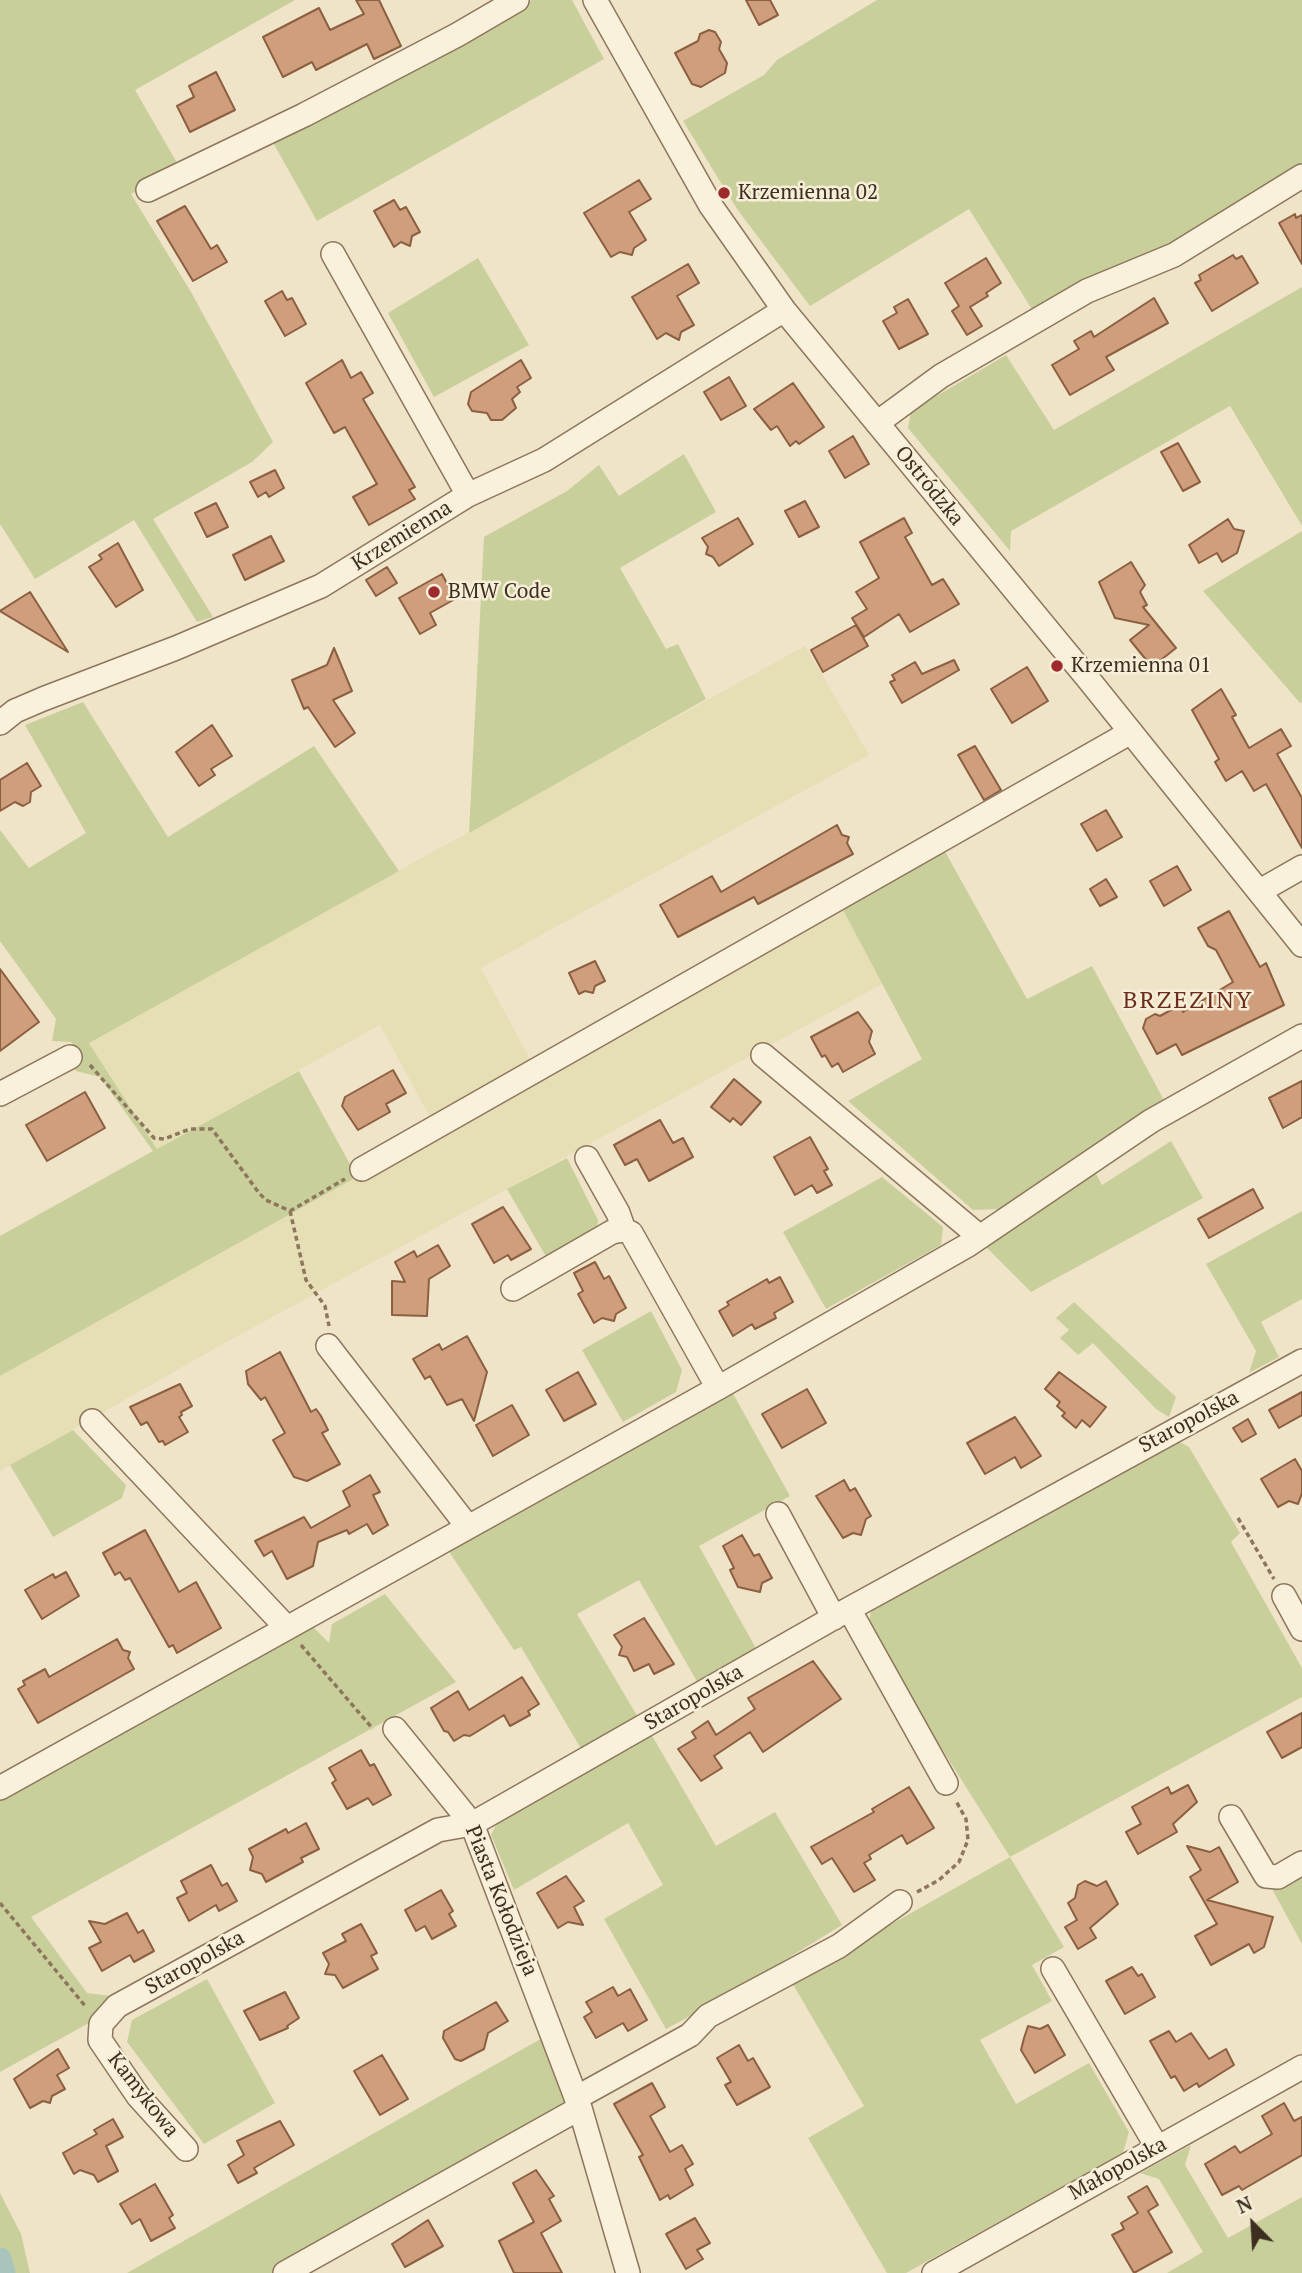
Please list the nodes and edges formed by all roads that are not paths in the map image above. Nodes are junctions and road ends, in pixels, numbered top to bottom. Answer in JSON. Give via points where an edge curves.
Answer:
{"nodes":[{"id":1,"x":517,"y":0,"type":"edge"},
{"id":2,"x":595,"y":0,"type":"edge"},
{"id":3,"x":1302,"y":176,"type":"edge"},
{"id":4,"x":148,"y":190,"type":"dead end"},
{"id":5,"x":333,"y":254,"type":"dead end"},
{"id":6,"x":784,"y":310,"type":"junction"},
{"id":7,"x":877,"y":423,"type":"junction"},
{"id":8,"x":468,"y":495,"type":"junction"},
{"id":9,"x":5,"y":712,"type":"edge"},
{"id":10,"x":1131,"y":732,"type":"junction"},
{"id":11,"x":1302,"y":867,"type":"edge"},
{"id":12,"x":1260,"y":891,"type":"junction"},
{"id":13,"x":1302,"y":945,"type":"edge"},
{"id":14,"x":1302,"y":1036,"type":"edge"},
{"id":15,"x":763,"y":1055,"type":"dead end"},
{"id":16,"x":70,"y":1057,"type":"road end"},
{"id":17,"x":0,"y":1094,"type":"edge"},
{"id":18,"x":587,"y":1158,"type":"dead end"},
{"id":19,"x":362,"y":1169,"type":"road end"},
{"id":20,"x":624,"y":1230,"type":"junction"},
{"id":21,"x":979,"y":1237,"type":"junction"},
{"id":22,"x":513,"y":1289,"type":"dead end"},
{"id":23,"x":328,"y":1346,"type":"road end"},
{"id":24,"x":1302,"y":1361,"type":"edge"},
{"id":25,"x":718,"y":1388,"type":"junction"},
{"id":26,"x":92,"y":1421,"type":"dead end"},
{"id":27,"x":778,"y":1514,"type":"dead end"},
{"id":28,"x":468,"y":1527,"type":"junction"},
{"id":29,"x":1284,"y":1596,"type":"road end"},
{"id":30,"x":841,"y":1613,"type":"junction"},
{"id":31,"x":287,"y":1629,"type":"junction"},
{"id":32,"x":1302,"y":1629,"type":"edge"},
{"id":33,"x":395,"y":1730,"type":"road end"},
{"id":34,"x":946,"y":1783,"type":"road end"},
{"id":35,"x":0,"y":1788,"type":"edge"},
{"id":36,"x":1231,"y":1817,"type":"dead end"},
{"id":37,"x":472,"y":1824,"type":"junction"},
{"id":38,"x":1302,"y":1863,"type":"edge"},
{"id":39,"x":900,"y":1902,"type":"road end"},
{"id":40,"x":1053,"y":1969,"type":"dead end"},
{"id":41,"x":103,"y":2029,"type":"joint"},
{"id":42,"x":1302,"y":2067,"type":"edge"},
{"id":43,"x":578,"y":2103,"type":"junction"},
{"id":44,"x":1157,"y":2147,"type":"junction"},
{"id":45,"x":186,"y":2149,"type":"dead end"},
{"id":46,"x":285,"y":2273,"type":"edge"},
{"id":47,"x":628,"y":2273,"type":"edge"},
{"id":48,"x":934,"y":2273,"type":"edge"}],
"edges":[{"from":1,"to":4,"type":"street","via":[[304,115]]},
{"from":2,"to":6,"type":"street","name":"Ostródzka","via":[[711,206]]},
{"from":3,"to":7,"type":"street","via":[[1174,255],[1087,292],[963,363]]},
{"from":5,"to":8,"type":"street"},
{"from":6,"to":7,"type":"street","name":"Ostródzka"},
{"from":6,"to":8,"type":"street","name":"Krzemienna","via":[[544,460]]},
{"from":7,"to":10,"type":"street","name":"Ostródzka"},
{"from":8,"to":9,"type":"street","name":"Krzemienna","via":[[321,586],[176,648]]},
{"from":10,"to":12,"type":"street","name":"Ostródzka"},
{"from":10,"to":19,"type":"street"},
{"from":11,"to":12,"type":"street"},
{"from":12,"to":13,"type":"street","name":"Ostródzka"},
{"from":14,"to":21,"type":"street","via":[[1151,1121]]},
{"from":15,"to":21,"type":"street"},
{"from":16,"to":17,"type":"street"},
{"from":18,"to":20,"type":"street"},
{"from":20,"to":22,"type":"street","via":[[612,1232]]},
{"from":20,"to":25,"type":"street","via":[[631,1233]]},
{"from":21,"to":25,"type":"street"},
{"from":23,"to":28,"type":"street"},
{"from":24,"to":30,"type":"street","name":"Staropolska"},
{"from":25,"to":28,"type":"street"},
{"from":26,"to":31,"type":"street"},
{"from":27,"to":30,"type":"street"},
{"from":28,"to":31,"type":"street"},
{"from":29,"to":32,"type":"street"},
{"from":30,"to":34,"type":"street"},
{"from":30,"to":37,"type":"street","name":"Staropolska"},
{"from":31,"to":35,"type":"street"},
{"from":33,"to":37,"type":"street","name":"Piasta Kołodzieja"},
{"from":36,"to":38,"type":"street","via":[[1266,1876],[1278,1877]]},
{"from":37,"to":41,"type":"street","name":"Staropolska","via":[[438,1830],[117,2006]]},
{"from":37,"to":43,"type":"street","name":"Piasta Kołodzieja"},
{"from":39,"to":43,"type":"street","via":[[839,1946],[708,2016],[690,2035]]},
{"from":40,"to":44,"type":"street"},
{"from":41,"to":45,"type":"street","name":"Kamykowa","via":[[138,2096]]},
{"from":42,"to":44,"type":"street","name":"Małopolska"},
{"from":43,"to":46,"type":"street"},
{"from":43,"to":47,"type":"street","name":"Piasta Kołodzieja"},
{"from":44,"to":48,"type":"street","name":"Małopolska"}]}
